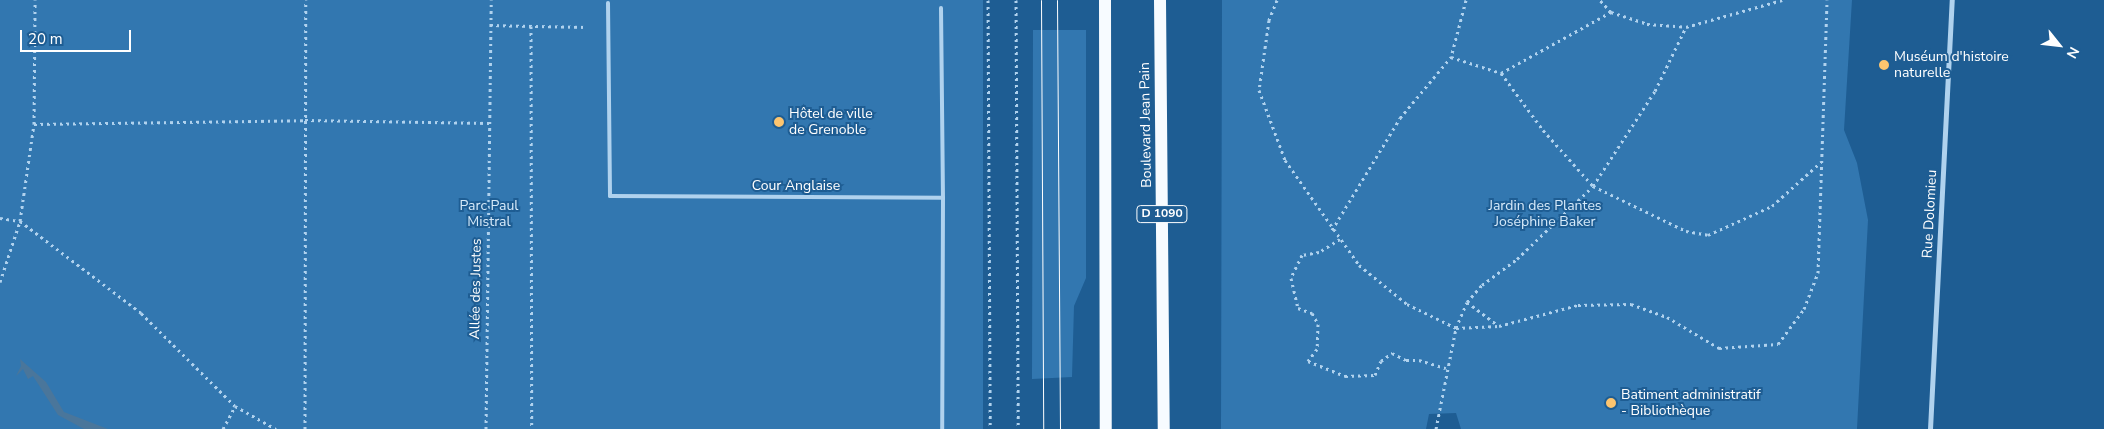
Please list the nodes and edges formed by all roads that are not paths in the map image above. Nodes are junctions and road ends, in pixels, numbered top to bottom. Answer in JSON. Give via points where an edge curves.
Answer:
{"nodes":[{"id":1,"x":1105,"y":0,"type":"edge"},
{"id":2,"x":1160,"y":0,"type":"edge"},
{"id":3,"x":1952,"y":0,"type":"edge"},
{"id":4,"x":608,"y":3,"type":"dead end"},
{"id":5,"x":941,"y":8,"type":"dead end"},
{"id":6,"x":943,"y":198,"type":"junction"},
{"id":7,"x":942,"y":429,"type":"edge"},
{"id":8,"x":1106,"y":429,"type":"edge"},
{"id":9,"x":1164,"y":429,"type":"edge"},
{"id":10,"x":1930,"y":429,"type":"edge"}],
"edges":[{"from":1,"to":8,"type":"main road"},
{"from":2,"to":9,"type":"main road","name":"Boulevard Jean Pain","number":"D 1090"},
{"from":3,"to":10,"type":"street","name":"Rue Dolomieu"},
{"from":4,"to":6,"type":"lane","name":"Cour Anglaise","via":[[610,196]]},
{"from":5,"to":6,"type":"lane"},
{"from":6,"to":7,"type":"lane"}]}
